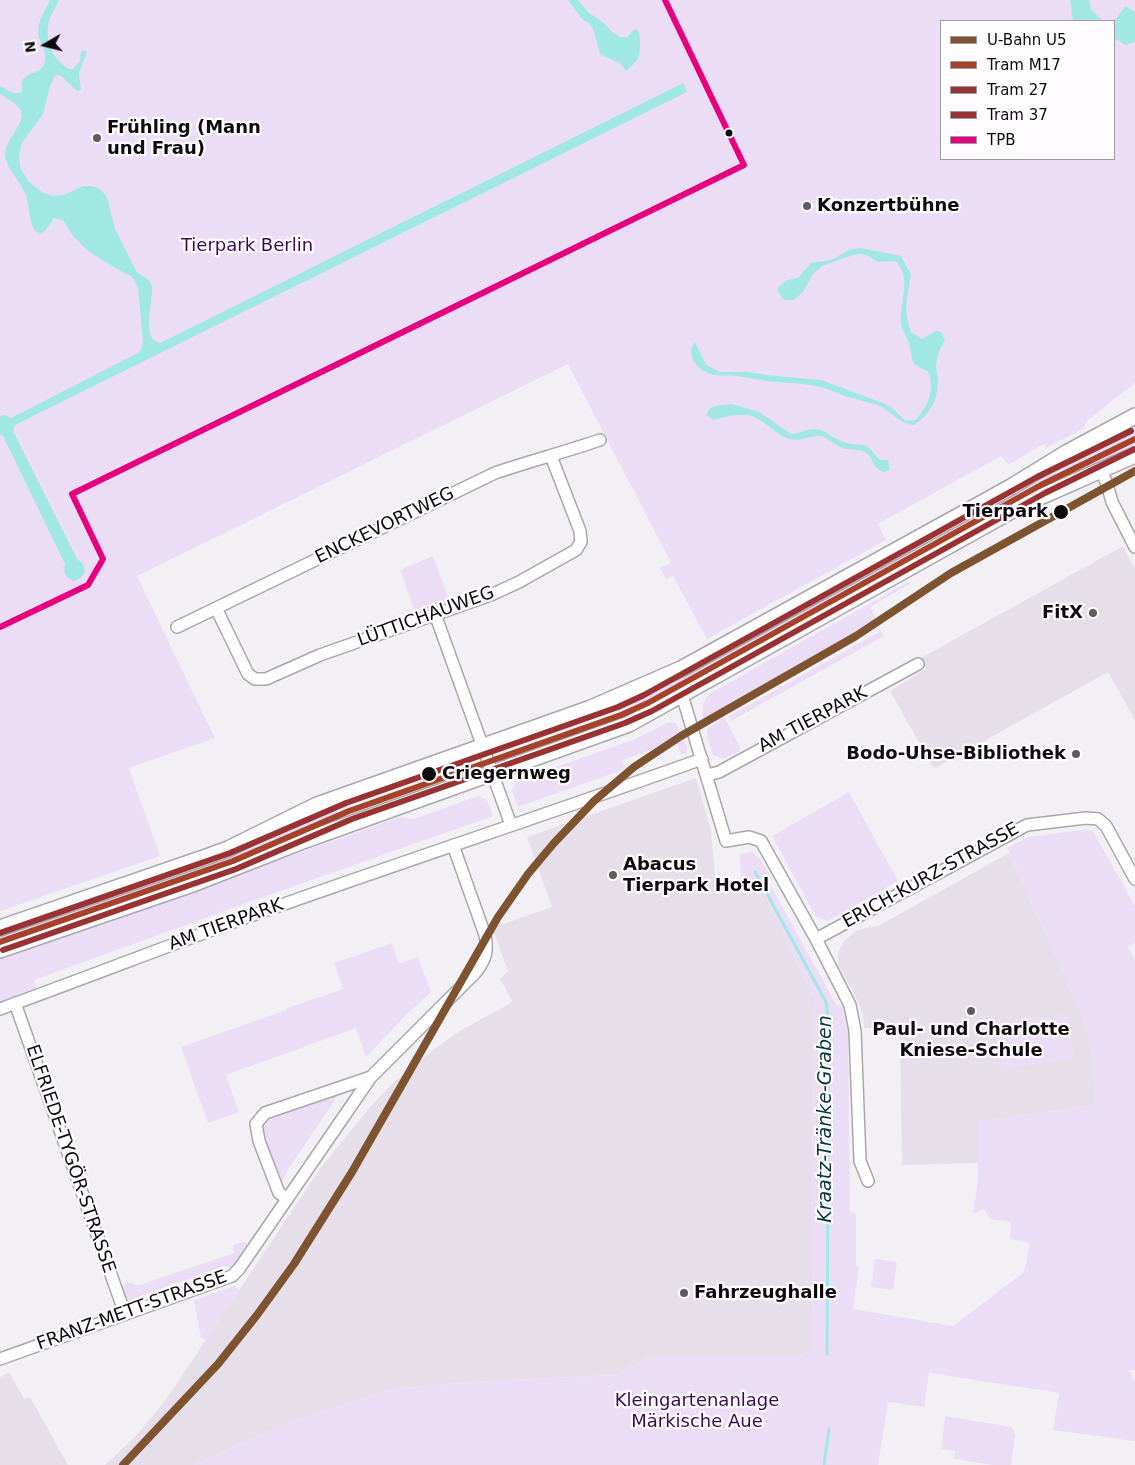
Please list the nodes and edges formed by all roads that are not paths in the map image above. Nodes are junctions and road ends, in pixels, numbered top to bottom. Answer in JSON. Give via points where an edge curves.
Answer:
{"nodes":[{"id":1,"x":1135,"y":416,"type":"edge"},
{"id":2,"x":600,"y":440,"type":"dead end"},
{"id":3,"x":1135,"y":455,"type":"edge"},
{"id":4,"x":551,"y":456,"type":"junction"},
{"id":5,"x":1100,"y":470,"type":"junction"},
{"id":6,"x":1135,"y":547,"type":"edge"},
{"id":7,"x":216,"y":608,"type":"junction"},
{"id":8,"x":435,"y":614,"type":"junction"},
{"id":9,"x":177,"y":627,"type":"dead end"},
{"id":10,"x":918,"y":664,"type":"dead end"},
{"id":11,"x":682,"y":695,"type":"junction"},
{"id":12,"x":482,"y":746,"type":"junction"},
{"id":13,"x":702,"y":759,"type":"junction"},
{"id":14,"x":492,"y":774,"type":"junction"},
{"id":15,"x":707,"y":775,"type":"junction"},
{"id":16,"x":511,"y":825,"type":"junction"},
{"id":17,"x":453,"y":845,"type":"junction"},
{"id":18,"x":1135,"y":879,"type":"edge"},
{"id":19,"x":0,"y":928,"type":"edge"},
{"id":20,"x":816,"y":939,"type":"junction"},
{"id":21,"x":0,"y":950,"type":"edge"},
{"id":22,"x":15,"y":1003,"type":"junction"},
{"id":23,"x":0,"y":1009,"type":"edge"},
{"id":24,"x":371,"y":1077,"type":"junction"},
{"id":25,"x":868,"y":1181,"type":"dead end"},
{"id":26,"x":286,"y":1198,"type":"junction"},
{"id":27,"x":125,"y":1314,"type":"junction"},
{"id":28,"x":0,"y":1359,"type":"edge"}],
"edges":[{"from":1,"to":12,"type":"main road","via":[[680,669],[602,704]]},
{"from":2,"to":4,"type":"street","name":"ENCKEVORTWEG"},
{"from":3,"to":5,"type":"main road"},
{"from":4,"to":7,"type":"street","name":"ENCKEVORTWEG","via":[[495,473]]},
{"from":4,"to":8,"type":"street","name":"LÜTTICHAUWEG","via":[[580,531],[581,542],[576,550],[491,595]]},
{"from":5,"to":6,"type":"street"},
{"from":5,"to":11,"type":"main road","via":[[1022,505]]},
{"from":7,"to":8,"type":"street","name":"LÜTTICHAUWEG","via":[[248,674],[255,679],[266,679],[320,655]]},
{"from":7,"to":9,"type":"street","name":"ENCKEVORTWEG"},
{"from":8,"to":12,"type":"street"},
{"from":10,"to":15,"type":"street","name":"AM TIERPARK","via":[[719,772]]},
{"from":11,"to":13,"type":"street"},
{"from":11,"to":14,"type":"main road","via":[[629,724]]},
{"from":12,"to":14,"type":"street"},
{"from":12,"to":19,"type":"main road","via":[[317,804],[209,856]]},
{"from":13,"to":15,"type":"street"},
{"from":13,"to":16,"type":"street"},
{"from":14,"to":16,"type":"street"},
{"from":14,"to":21,"type":"main road","via":[[190,885]]},
{"from":15,"to":20,"type":"street","via":[[726,841],[749,837],[761,841]]},
{"from":16,"to":17,"type":"street"},
{"from":17,"to":22,"type":"street","name":"AM TIERPARK"},
{"from":17,"to":24,"type":"street","name":"FRANZ-METT-STRASSE","via":[[485,935],[485,957],[478,971]]},
{"from":18,"to":20,"type":"street","name":"ERICH-KURZ-STRASSE","via":[[1106,826],[1098,819],[1027,824]]},
{"from":20,"to":25,"type":"street","via":[[854,1019],[860,1162]]},
{"from":22,"to":23,"type":"street","name":"AM TIERPARK"},
{"from":22,"to":27,"type":"street","name":"ELFRIEDE-TYGÖR-STRASSE"},
{"from":24,"to":26,"type":"street","name":"FRANZ-METT-STRASSE"},
{"from":24,"to":26,"type":"street","name":"FRANZ-METT-STRASSE","via":[[260,1117],[256,1124],[259,1141],[279,1193]]},
{"from":26,"to":27,"type":"street","name":"FRANZ-METT-STRASSE","via":[[232,1276]]},
{"from":27,"to":28,"type":"street","name":"FRANZ-METT-STRASSE"}]}
